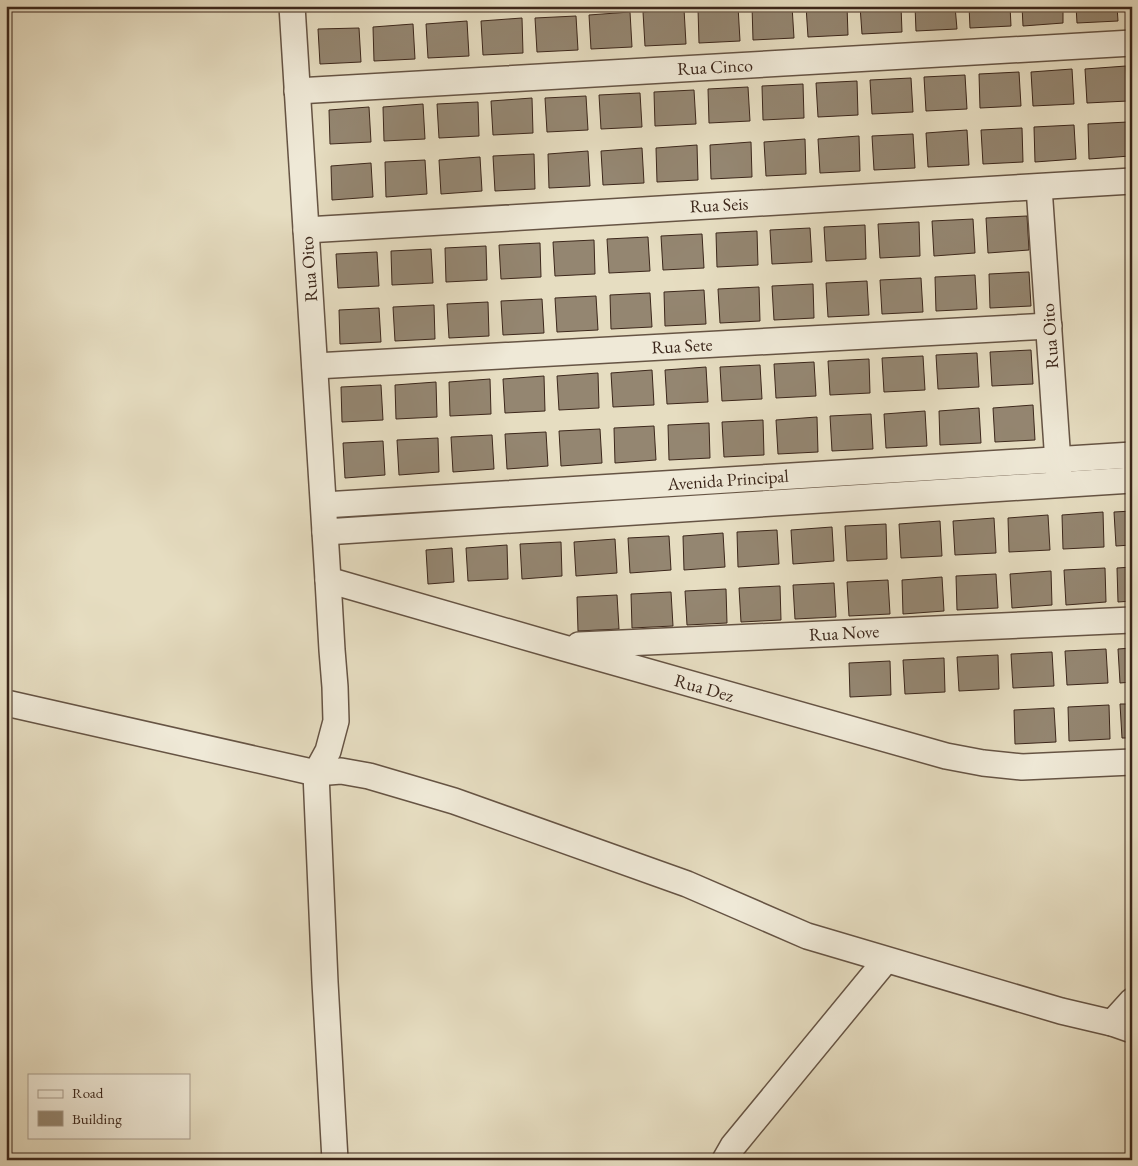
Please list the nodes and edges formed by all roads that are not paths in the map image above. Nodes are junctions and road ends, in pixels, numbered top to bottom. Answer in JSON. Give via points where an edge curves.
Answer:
{"nodes":[{"id":1,"x":292,"y":6,"type":"edge"},
{"id":2,"x":1132,"y":43,"type":"edge"},
{"id":3,"x":297,"y":91,"type":"junction"},
{"id":4,"x":1132,"y":181,"type":"edge"},
{"id":5,"x":1039,"y":187,"type":"junction"},
{"id":6,"x":306,"y":230,"type":"junction"},
{"id":7,"x":1049,"y":326,"type":"junction"},
{"id":8,"x":315,"y":366,"type":"junction"},
{"id":9,"x":1132,"y":455,"type":"edge"},
{"id":10,"x":1058,"y":460,"type":"junction"},
{"id":11,"x":1132,"y":480,"type":"edge"},
{"id":12,"x":1060,"y":484,"type":"junction"},
{"id":13,"x":324,"y":505,"type":"junction"},
{"id":14,"x":325,"y":532,"type":"junction"},
{"id":15,"x":328,"y":580,"type":"junction"},
{"id":16,"x":1132,"y":620,"type":"edge"},
{"id":17,"x":557,"y":646,"type":"junction"},
{"id":18,"x":6,"y":703,"type":"edge"},
{"id":19,"x":1132,"y":762,"type":"edge"},
{"id":20,"x":316,"y":773,"type":"junction"},
{"id":21,"x":886,"y":960,"type":"junction"},
{"id":22,"x":1132,"y":1001,"type":"edge"},
{"id":23,"x":1122,"y":1027,"type":"edge"},
{"id":24,"x":335,"y":1160,"type":"edge"},
{"id":25,"x":725,"y":1160,"type":"edge"}],
"edges":[{"from":1,"to":3,"type":"street","name":"Rua Oito"},
{"from":2,"to":3,"type":"street","name":"Rua Cinco"},
{"from":3,"to":6,"type":"street","name":"Rua Oito"},
{"from":4,"to":5,"type":"street","name":"Rua Seis"},
{"from":5,"to":6,"type":"street","name":"Rua Seis"},
{"from":5,"to":7,"type":"street","name":"Rua Oito"},
{"from":6,"to":8,"type":"street","name":"Rua Oito"},
{"from":7,"to":8,"type":"street","name":"Rua Sete"},
{"from":7,"to":10,"type":"street","name":"Rua Oito"},
{"from":8,"to":13,"type":"street","name":"Rua Oito"},
{"from":9,"to":10,"type":"street","name":"Avenida Principal"},
{"from":10,"to":12,"type":"street","name":"Rua Oito"},
{"from":10,"to":13,"type":"street","name":"Avenida Principal"},
{"from":11,"to":12,"type":"street","name":"Avenida Principal"},
{"from":12,"to":14,"type":"street","name":"Avenida Principal"},
{"from":13,"to":14,"type":"street","name":"Rua Oito"},
{"from":14,"to":15,"type":"street"},
{"from":15,"to":17,"type":"street","name":"Rua Dez"},
{"from":15,"to":20,"type":"street","via":[[336,721],[328,751]]},
{"from":16,"to":17,"type":"street","name":"Rua Nove"},
{"from":17,"to":19,"type":"street","name":"Rua Dez","via":[[946,756],[1022,767]]},
{"from":18,"to":20,"type":"street"},
{"from":20,"to":21,"type":"street","via":[[341,771],[369,776],[454,801],[687,884],[808,936]]},
{"from":20,"to":24,"type":"street"},
{"from":21,"to":23,"type":"street"},
{"from":21,"to":25,"type":"street","via":[[733,1146]]},
{"from":22,"to":23,"type":"street"}]}
